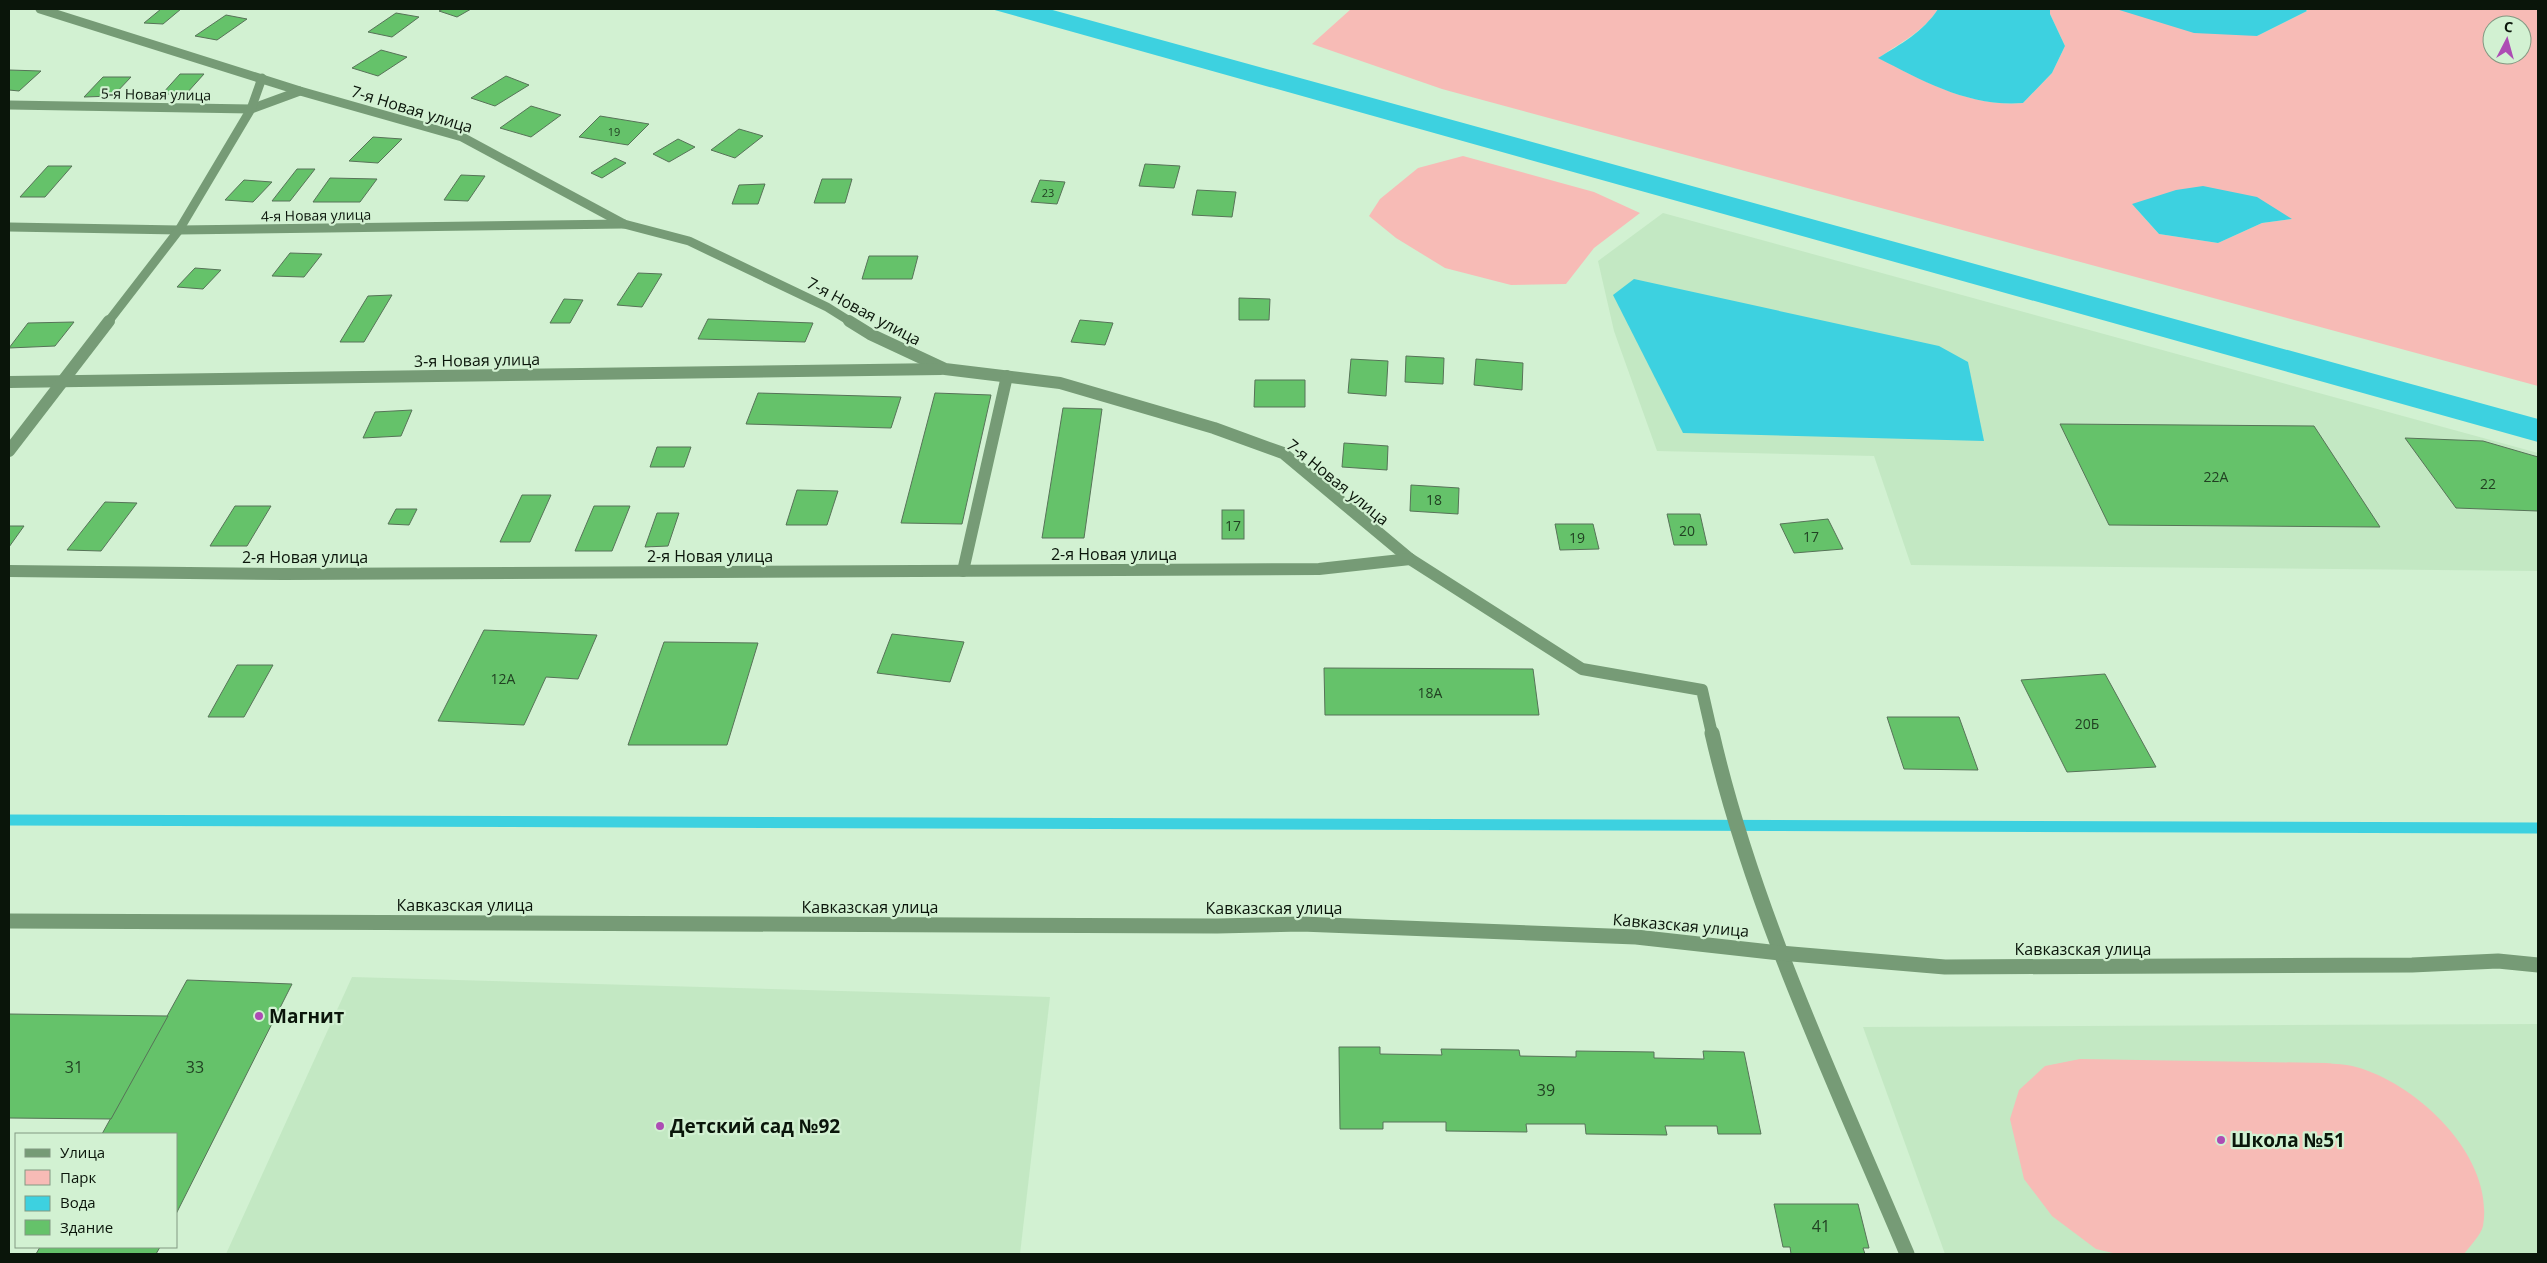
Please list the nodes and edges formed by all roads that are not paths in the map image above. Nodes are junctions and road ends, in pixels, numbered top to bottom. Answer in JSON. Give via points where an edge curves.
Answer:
{"nodes":[{"id":1,"x":40,"y":9,"type":"edge"},
{"id":2,"x":262,"y":78,"type":"junction"},
{"id":3,"x":300,"y":91,"type":"junction"},
{"id":4,"x":9,"y":105,"type":"edge"},
{"id":5,"x":251,"y":109,"type":"junction"},
{"id":6,"x":624,"y":224,"type":"junction"},
{"id":7,"x":9,"y":228,"type":"edge"},
{"id":8,"x":179,"y":230,"type":"junction"},
{"id":9,"x":946,"y":369,"type":"junction"},
{"id":10,"x":1007,"y":376,"type":"junction"},
{"id":11,"x":9,"y":382,"type":"edge"},
{"id":12,"x":60,"y":382,"type":"junction"},
{"id":13,"x":9,"y":451,"type":"edge"},
{"id":14,"x":1410,"y":559,"type":"junction"},
{"id":15,"x":9,"y":571,"type":"edge"},
{"id":16,"x":963,"y":571,"type":"junction"},
{"id":17,"x":9,"y":921,"type":"edge"},
{"id":18,"x":1780,"y":953,"type":"junction"},
{"id":19,"x":2538,"y":965,"type":"edge"},
{"id":20,"x":1907,"y":1254,"type":"edge"}],
"edges":[{"from":1,"to":2,"type":"street","name":"7-я Новая улица"},
{"from":2,"to":3,"type":"street","name":"7-я Новая улица"},
{"from":2,"to":5,"type":"street"},
{"from":3,"to":5,"type":"street","name":"5-я Новая улица"},
{"from":3,"to":6,"type":"street","name":"7-я Новая улица","via":[[462,137]]},
{"from":4,"to":5,"type":"street","name":"5-я Новая улица"},
{"from":5,"to":8,"type":"street"},
{"from":6,"to":8,"type":"street","name":"4-я Новая улица"},
{"from":6,"to":9,"type":"street","name":"7-я Новая улица","via":[[689,241],[827,306],[870,334]]},
{"from":7,"to":8,"type":"street","name":"4-я Новая улица"},
{"from":8,"to":12,"type":"street"},
{"from":9,"to":10,"type":"street","name":"7-я Новая улица"},
{"from":9,"to":12,"type":"street","name":"3-я Новая улица"},
{"from":10,"to":14,"type":"street","name":"7-я Новая улица","via":[[1060,383],[1214,428],[1283,453]]},
{"from":10,"to":16,"type":"street"},
{"from":11,"to":12,"type":"street","name":"3-я Новая улица"},
{"from":12,"to":13,"type":"street"},
{"from":14,"to":16,"type":"street","name":"2-я Новая улица","via":[[1319,569]]},
{"from":14,"to":18,"type":"street","name":"7-я Новая улица","via":[[1582,669],[1702,690],[1722,778]]},
{"from":15,"to":16,"type":"street","name":"2-я Новая улица","via":[[303,574]]},
{"from":17,"to":18,"type":"street","name":"Кавказская улица","via":[[1300,924],[1636,937]]},
{"from":18,"to":19,"type":"street","name":"Кавказская улица","via":[[1945,967],[2402,965],[2498,961]]},
{"from":18,"to":20,"type":"street"}]}
